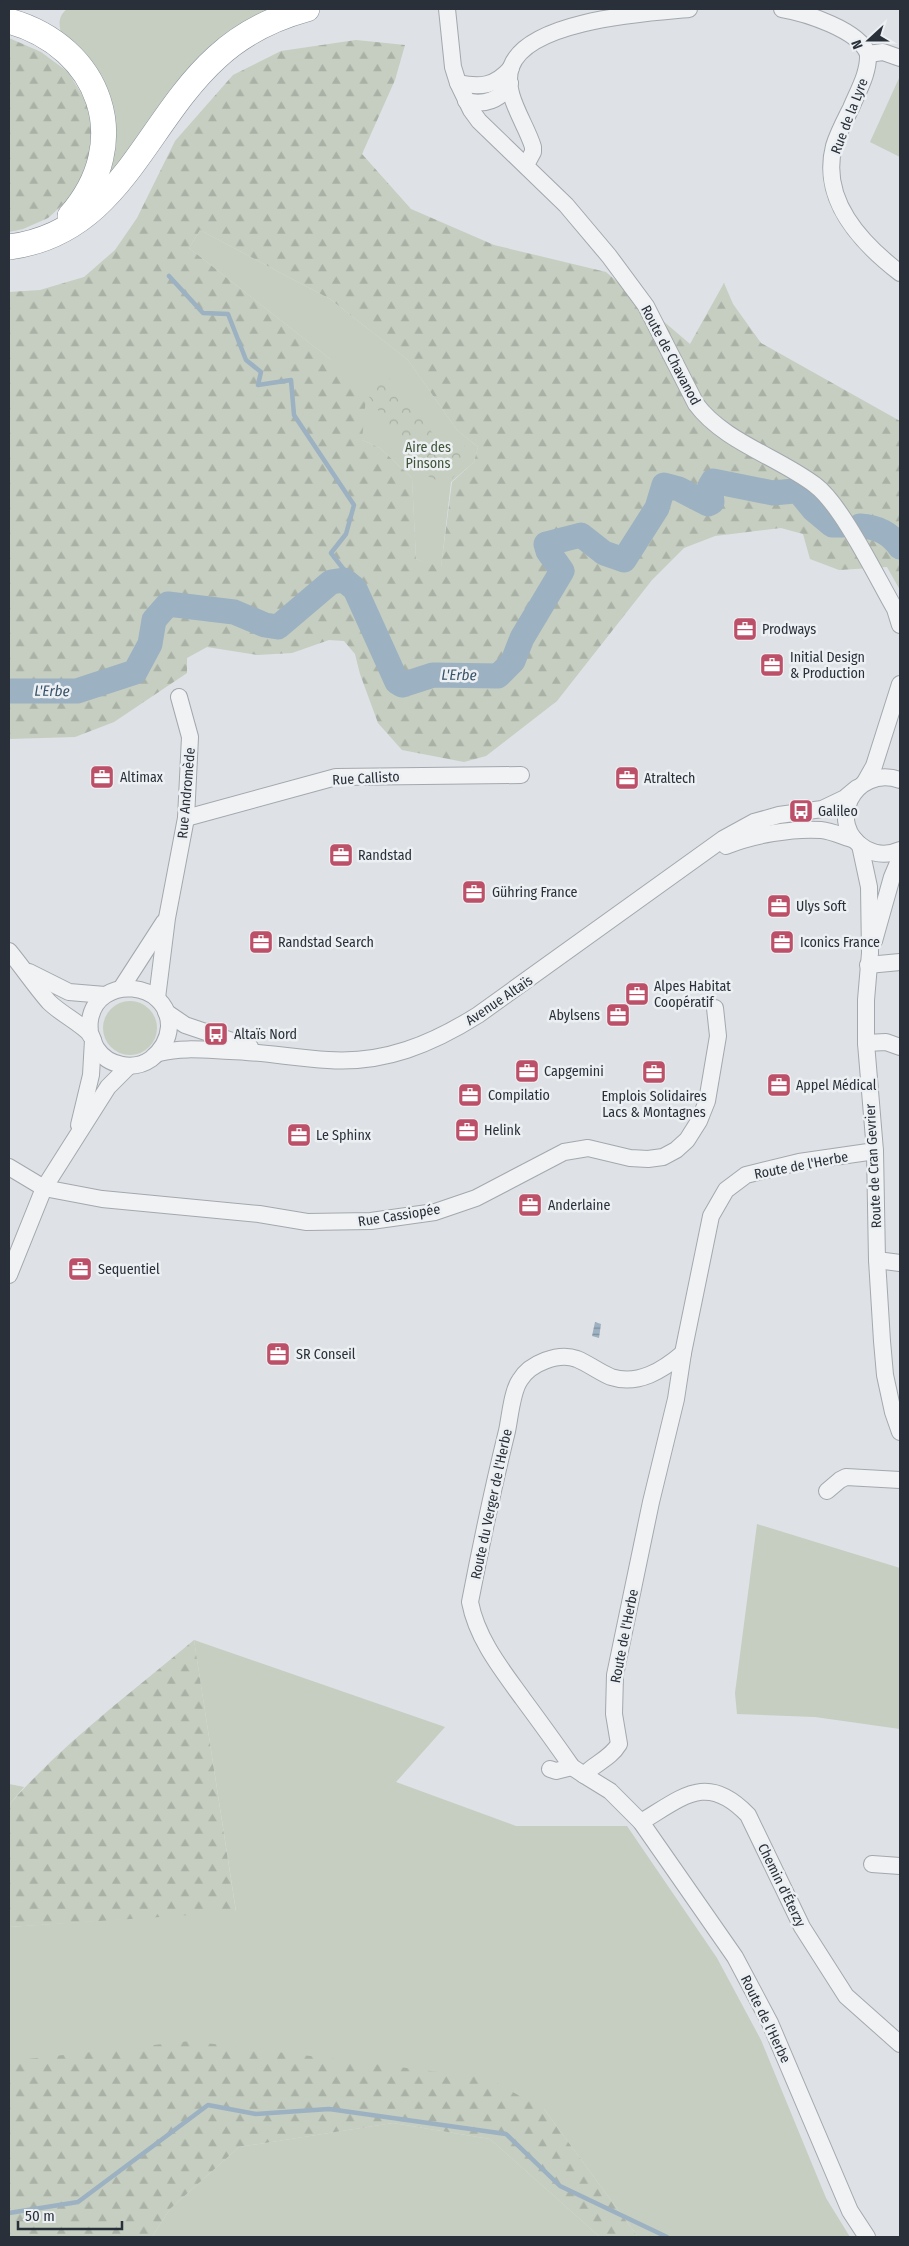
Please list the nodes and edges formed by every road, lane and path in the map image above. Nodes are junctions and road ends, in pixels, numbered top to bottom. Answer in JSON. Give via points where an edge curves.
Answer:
{"nodes":[{"id":1,"x":306,"y":9,"type":"edge"},
{"id":2,"x":447,"y":9,"type":"edge"},
{"id":3,"x":689,"y":9,"type":"edge"},
{"id":4,"x":782,"y":9,"type":"edge"},
{"id":5,"x":821,"y":13,"type":"edge"},
{"id":6,"x":9,"y":21,"type":"edge"},
{"id":7,"x":868,"y":54,"type":"junction"},
{"id":8,"x":900,"y":58,"type":"edge"},
{"id":9,"x":510,"y":75,"type":"junction"},
{"id":10,"x":458,"y":83,"type":"junction"},
{"id":11,"x":466,"y":101,"type":"junction"},
{"id":12,"x":526,"y":165,"type":"junction"},
{"id":13,"x":38,"y":240,"type":"junction"},
{"id":14,"x":9,"y":247,"type":"edge"},
{"id":15,"x":900,"y":273,"type":"edge"},
{"id":16,"x":900,"y":625,"type":"edge"},
{"id":17,"x":900,"y":680,"type":"edge"},
{"id":18,"x":900,"y":684,"type":"edge"},
{"id":19,"x":900,"y":695,"type":"edge"},
{"id":20,"x":179,"y":697,"type":"dead end"},
{"id":21,"x":521,"y":775,"type":"dead end"},
{"id":22,"x":900,"y":780,"type":"edge"},
{"id":23,"x":861,"y":785,"type":"junction"},
{"id":24,"x":186,"y":818,"type":"junction"},
{"id":25,"x":857,"y":843,"type":"junction"},
{"id":26,"x":900,"y":850,"type":"edge"},
{"id":27,"x":703,"y":855,"type":"junction"},
{"id":28,"x":900,"y":858,"type":"edge"},
{"id":29,"x":166,"y":918,"type":"junction"},
{"id":30,"x":9,"y":951,"type":"edge"},
{"id":31,"x":869,"y":959,"type":"junction"},
{"id":32,"x":900,"y":962,"type":"edge"},
{"id":33,"x":25,"y":970,"type":"junction"},
{"id":34,"x":122,"y":987,"type":"junction"},
{"id":35,"x":105,"y":995,"type":"junction"},
{"id":36,"x":157,"y":998,"type":"junction"},
{"id":37,"x":714,"y":1008,"type":"dead end"},
{"id":38,"x":166,"y":1012,"type":"junction"},
{"id":39,"x":92,"y":1038,"type":"junction"},
{"id":40,"x":866,"y":1043,"type":"junction"},
{"id":41,"x":900,"y":1047,"type":"edge"},
{"id":42,"x":264,"y":1052,"type":"junction"},
{"id":43,"x":159,"y":1053,"type":"junction"},
{"id":44,"x":129,"y":1066,"type":"junction"},
{"id":45,"x":76,"y":1137,"type":"junction"},
{"id":46,"x":875,"y":1151,"type":"junction"},
{"id":47,"x":9,"y":1166,"type":"edge"},
{"id":48,"x":44,"y":1188,"type":"junction"},
{"id":49,"x":877,"y":1260,"type":"junction"},
{"id":50,"x":900,"y":1263,"type":"edge"},
{"id":51,"x":9,"y":1275,"type":"edge"},
{"id":52,"x":683,"y":1353,"type":"junction"},
{"id":53,"x":662,"y":1370,"type":"junction"},
{"id":54,"x":676,"y":1399,"type":"junction"},
{"id":55,"x":900,"y":1432,"type":"edge"},
{"id":56,"x":900,"y":1480,"type":"edge"},
{"id":57,"x":827,"y":1491,"type":"dead end"},
{"id":58,"x":550,"y":1769,"type":"dead end"},
{"id":59,"x":578,"y":1771,"type":"junction"},
{"id":60,"x":641,"y":1822,"type":"junction"},
{"id":61,"x":872,"y":1864,"type":"dead end"},
{"id":62,"x":900,"y":1866,"type":"edge"},
{"id":63,"x":900,"y":2044,"type":"edge"},
{"id":64,"x":867,"y":2237,"type":"edge"}],
"edges":[{"from":1,"to":13,"type":"highway","via":[[267,24],[217,57],[174,106],[103,201],[74,225]]},
{"from":2,"to":10,"type":"street","name":"Route de Chavanod","via":[[450,52]]},
{"from":3,"to":9,"type":"street","via":[[562,28],[526,47]]},
{"from":4,"to":5,"type":"street"},
{"from":5,"to":7,"type":"street","via":[[860,42]]},
{"from":6,"to":13,"type":"highway","via":[[50,39],[76,61],[94,88],[104,123],[102,157],[89,191],[70,216]]},
{"from":7,"to":8,"type":"street","via":[[883,52]]},
{"from":7,"to":15,"type":"street","name":"Rue de la Lyre","via":[[864,79],[834,146],[833,186],[852,227]]},
{"from":9,"to":10,"type":"street","via":[[484,86]]},
{"from":9,"to":11,"type":"street","via":[[504,93],[493,100]]},
{"from":9,"to":12,"type":"street","via":[[514,102],[533,147]]},
{"from":10,"to":11,"type":"street","name":"Route de Chavanod"},
{"from":11,"to":12,"type":"street","name":"Route de Chavanod","via":[[479,121]]},
{"from":12,"to":16,"type":"street","name":"Route de Chavanod","via":[[587,228],[646,306],[702,413],[721,429],[817,486],[831,502],[895,610]]},
{"from":13,"to":14,"type":"highway"},
{"from":17,"to":18,"type":"street"},
{"from":18,"to":19,"type":"street"},
{"from":18,"to":23,"type":"street","via":[[874,766]]},
{"from":20,"to":24,"type":"street","name":"Rue Andromède","via":[[190,737]]},
{"from":21,"to":24,"type":"street","name":"Rue Callisto","via":[[336,777]]},
{"from":22,"to":23,"type":"street","via":[[876,778]]},
{"from":23,"to":25,"type":"street","name":"Route de Cran Gevrier","via":[[849,800],[846,814],[848,828]]},
{"from":23,"to":27,"type":"street","name":"Avenue Altaïs","via":[[846,798],[822,809],[754,822],[723,839]]},
{"from":24,"to":29,"type":"street","name":"Rue Andromède"},
{"from":25,"to":26,"type":"street","name":"Avenue Altaïs","via":[[870,852],[882,854]]},
{"from":25,"to":27,"type":"street","name":"Avenue Altaïs","via":[[823,830],[806,830],[750,838]]},
{"from":25,"to":31,"type":"street","name":"Route de Cran Gevrier","via":[[869,887]]},
{"from":27,"to":42,"type":"street","name":"Avenue Altaïs","via":[[448,1034],[385,1057],[357,1060]]},
{"from":28,"to":31,"type":"street","name":"Route de Cran Gevrier"},
{"from":29,"to":34,"type":"street","name":"Rue Andromède"},
{"from":29,"to":36,"type":"street","name":"Rue Andromède"},
{"from":30,"to":33,"type":"street"},
{"from":31,"to":32,"type":"street"},
{"from":31,"to":40,"type":"street","name":"Route de Cran Gevrier"},
{"from":33,"to":35,"type":"street","via":[[69,992]]},
{"from":33,"to":39,"type":"street","via":[[50,1002]]},
{"from":34,"to":35,"type":"street"},
{"from":34,"to":36,"type":"street","via":[[141,988]]},
{"from":35,"to":39,"type":"street","via":[[95,1006],[90,1020]]},
{"from":36,"to":38,"type":"street"},
{"from":37,"to":48,"type":"street","name":"Rue Cassiopée","via":[[718,1036],[707,1101],[687,1140],[663,1157],[630,1158],[588,1148],[564,1152],[476,1198],[435,1212],[371,1221],[307,1222],[259,1214],[102,1200]]},
{"from":38,"to":42,"type":"street","name":"Avenue Altaïs","via":[[184,1025]]},
{"from":38,"to":43,"type":"street","via":[[169,1026]]},
{"from":39,"to":44,"type":"street","via":[[97,1050],[111,1062]]},
{"from":39,"to":45,"type":"street","via":[[91,1075]]},
{"from":40,"to":41,"type":"street","via":[[886,1042]]},
{"from":40,"to":46,"type":"street","name":"Route de Cran Gevrier"},
{"from":42,"to":43,"type":"street","name":"Avenue Altaïs","via":[[175,1049]]},
{"from":43,"to":44,"type":"street","via":[[145,1063]]},
{"from":44,"to":45,"type":"street","via":[[108,1087]]},
{"from":45,"to":48,"type":"street"},
{"from":46,"to":49,"type":"street","name":"Route de Cran Gevrier"},
{"from":46,"to":52,"type":"street","name":"Route de l'Herbe","via":[[759,1171],[736,1181],[726,1190],[710,1216]]},
{"from":47,"to":48,"type":"street"},
{"from":48,"to":51,"type":"street"},
{"from":49,"to":50,"type":"street"},
{"from":49,"to":55,"type":"street","name":"Route de Cran Gevrier","via":[[885,1375]]},
{"from":52,"to":53,"type":"street","name":"Route du Verger de l'Herbe"},
{"from":52,"to":54,"type":"street","name":"Route de l'Herbe"},
{"from":53,"to":54,"type":"street"},
{"from":53,"to":59,"type":"street","name":"Route du Verger de l'Herbe","via":[[646,1376],[619,1379],[576,1359],[564,1357],[533,1367],[518,1382],[494,1484],[470,1602],[472,1615],[504,1673]]},
{"from":54,"to":59,"type":"street","name":"Route de l'Herbe","via":[[650,1502],[615,1675],[614,1714],[619,1744],[612,1755]]},
{"from":56,"to":57,"type":"street","via":[[846,1477]]},
{"from":58,"to":59,"type":"street"},
{"from":59,"to":60,"type":"street","name":"Route de l'Herbe","via":[[610,1791]]},
{"from":60,"to":63,"type":"street","name":"Chemin d'Éterzy","via":[[690,1793],[720,1793],[735,1801],[748,1815],[802,1927],[846,1996]]},
{"from":60,"to":64,"type":"street","name":"Route de l'Herbe","via":[[735,1957],[770,2023],[850,2211]]},
{"from":61,"to":62,"type":"street"}]}
